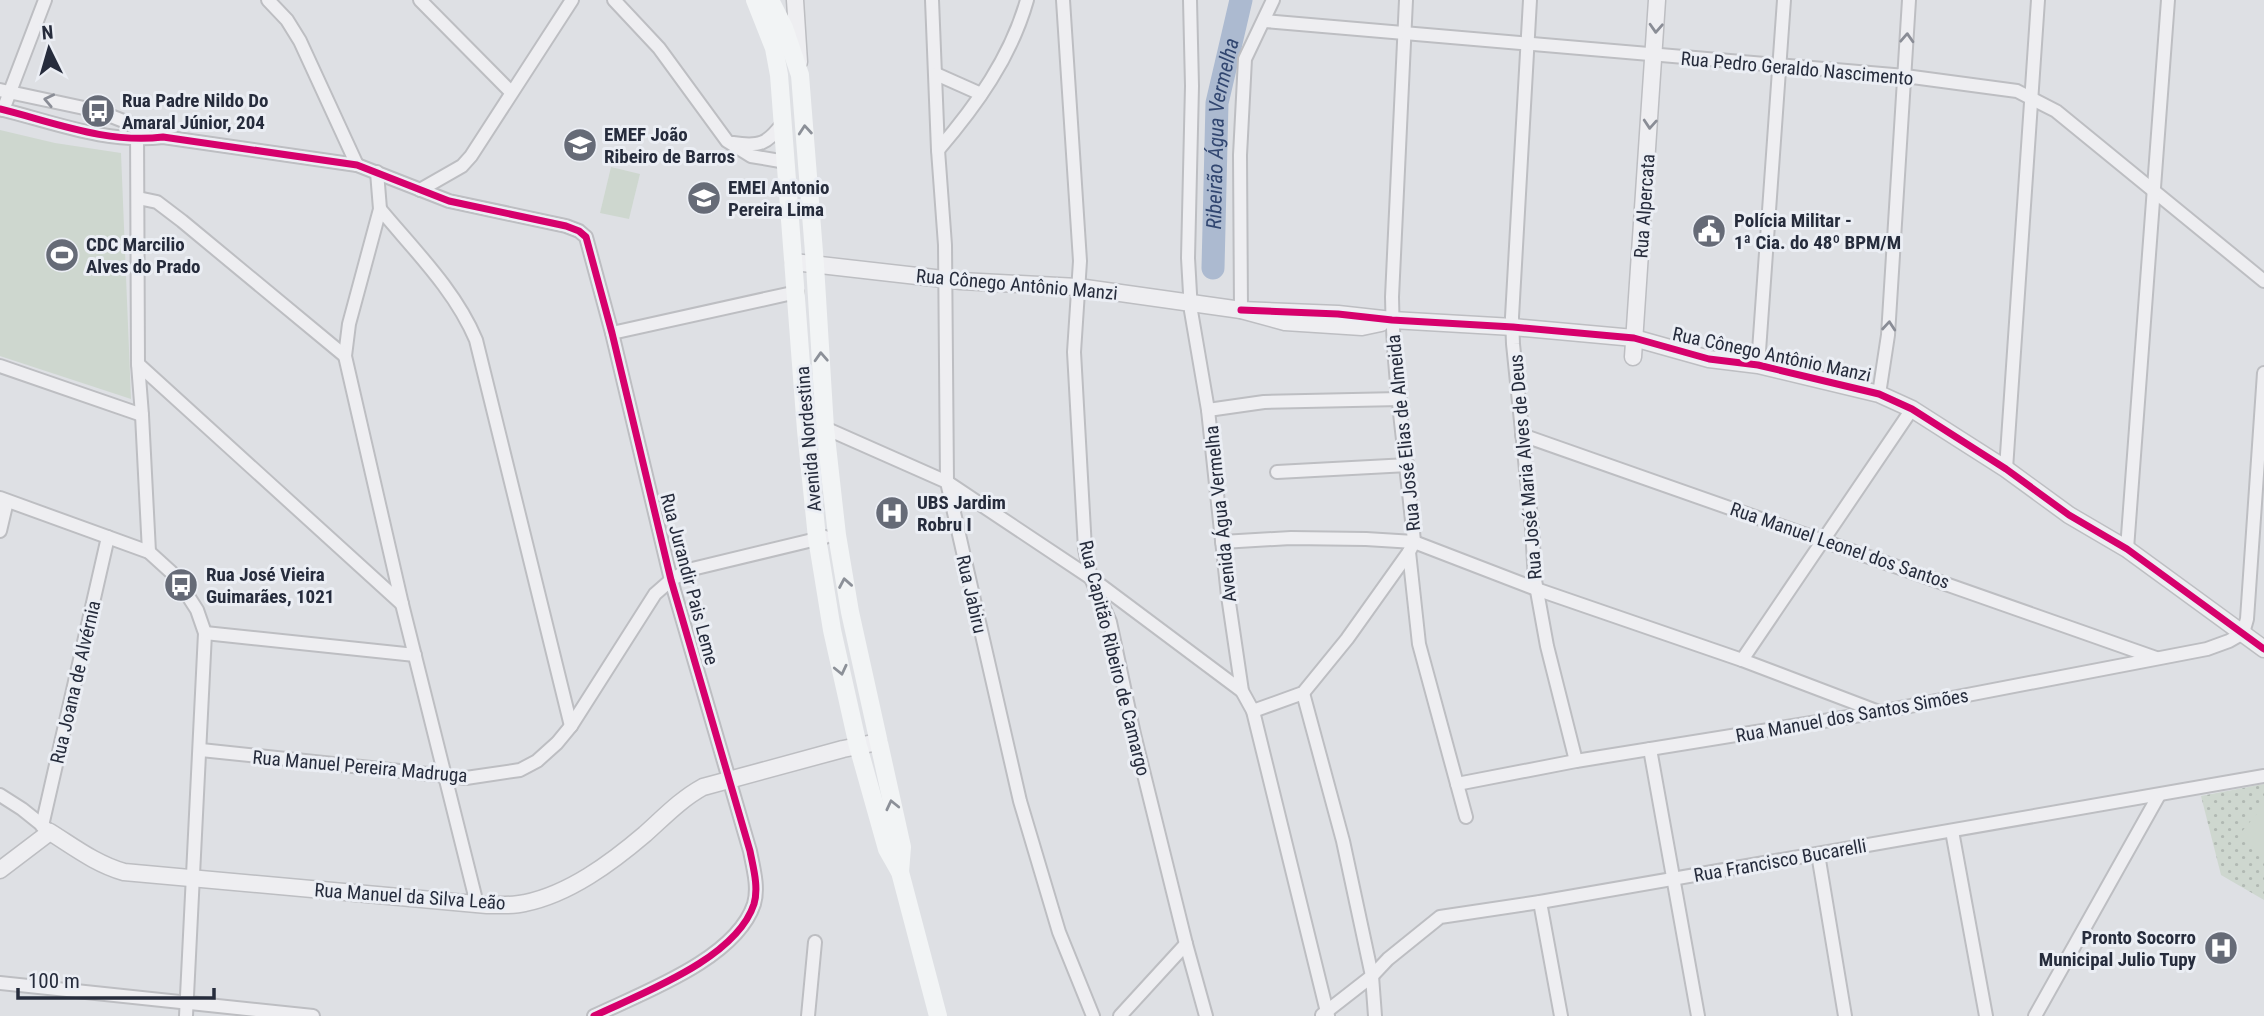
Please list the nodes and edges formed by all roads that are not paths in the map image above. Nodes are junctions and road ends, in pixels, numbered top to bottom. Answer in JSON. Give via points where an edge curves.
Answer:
{"nodes":[{"id":1,"x":45,"y":0,"type":"edge"},
{"id":2,"x":268,"y":0,"type":"edge"},
{"id":3,"x":420,"y":0,"type":"edge"},
{"id":4,"x":572,"y":0,"type":"edge"},
{"id":5,"x":614,"y":0,"type":"edge"},
{"id":6,"x":755,"y":0,"type":"edge"},
{"id":7,"x":770,"y":0,"type":"edge"},
{"id":8,"x":795,"y":0,"type":"edge"},
{"id":9,"x":932,"y":0,"type":"edge"},
{"id":10,"x":1027,"y":0,"type":"edge"},
{"id":11,"x":1063,"y":0,"type":"edge"},
{"id":12,"x":1190,"y":0,"type":"edge"},
{"id":13,"x":1273,"y":0,"type":"edge"},
{"id":14,"x":1406,"y":0,"type":"edge"},
{"id":15,"x":1530,"y":0,"type":"edge"},
{"id":16,"x":1657,"y":0,"type":"edge"},
{"id":17,"x":1784,"y":0,"type":"edge"},
{"id":18,"x":1909,"y":0,"type":"edge"},
{"id":19,"x":2038,"y":0,"type":"edge"},
{"id":20,"x":2168,"y":0,"type":"edge"},
{"id":21,"x":1265,"y":21,"type":"junction"},
{"id":22,"x":1404,"y":34,"type":"junction"},
{"id":23,"x":1527,"y":45,"type":"junction"},
{"id":24,"x":1654,"y":55,"type":"junction"},
{"id":25,"x":1781,"y":66,"type":"junction"},
{"id":26,"x":936,"y":74,"type":"junction"},
{"id":27,"x":800,"y":75,"type":"junction"},
{"id":28,"x":1905,"y":76,"type":"junction"},
{"id":29,"x":4,"y":90,"type":"edge"},
{"id":30,"x":511,"y":92,"type":"junction"},
{"id":31,"x":982,"y":94,"type":"junction"},
{"id":32,"x":2031,"y":97,"type":"junction"},
{"id":33,"x":1,"y":110,"type":"edge"},
{"id":34,"x":783,"y":123,"type":"junction"},
{"id":35,"x":137,"y":126,"type":"junction"},
{"id":36,"x":163,"y":137,"type":"junction"},
{"id":37,"x":137,"y":140,"type":"junction"},
{"id":38,"x":727,"y":142,"type":"junction"},
{"id":39,"x":939,"y":150,"type":"junction"},
{"id":40,"x":786,"y":162,"type":"junction"},
{"id":41,"x":357,"y":165,"type":"junction"},
{"id":42,"x":377,"y":172,"type":"junction"},
{"id":43,"x":420,"y":190,"type":"junction"},
{"id":44,"x":2155,"y":193,"type":"junction"},
{"id":45,"x":138,"y":198,"type":"junction"},
{"id":46,"x":380,"y":209,"type":"junction"},
{"id":47,"x":794,"y":262,"type":"junction"},
{"id":48,"x":815,"y":265,"type":"junction"},
{"id":49,"x":946,"y":279,"type":"junction"},
{"id":50,"x":2264,"y":281,"type":"edge"},
{"id":51,"x":1078,"y":287,"type":"junction"},
{"id":52,"x":797,"y":292,"type":"junction"},
{"id":53,"x":1190,"y":302,"type":"junction"},
{"id":54,"x":1241,"y":310,"type":"junction"},
{"id":55,"x":1392,"y":320,"type":"junction"},
{"id":56,"x":1513,"y":327,"type":"junction"},
{"id":57,"x":612,"y":333,"type":"junction"},
{"id":58,"x":1634,"y":338,"type":"junction"},
{"id":59,"x":345,"y":356,"type":"junction"},
{"id":60,"x":1633,"y":357,"type":"dead end"},
{"id":61,"x":138,"y":364,"type":"junction"},
{"id":62,"x":1759,"y":365,"type":"junction"},
{"id":63,"x":0,"y":366,"type":"edge"},
{"id":64,"x":2264,"y":373,"type":"edge"},
{"id":65,"x":1879,"y":394,"type":"junction"},
{"id":66,"x":1400,"y":400,"type":"junction"},
{"id":67,"x":1912,"y":409,"type":"junction"},
{"id":68,"x":1208,"y":410,"type":"junction"},
{"id":69,"x":142,"y":415,"type":"junction"},
{"id":70,"x":825,"y":428,"type":"junction"},
{"id":71,"x":806,"y":430,"type":"junction"},
{"id":72,"x":1522,"y":435,"type":"junction"},
{"id":73,"x":1408,"y":465,"type":"junction"},
{"id":74,"x":2006,"y":469,"type":"junction"},
{"id":75,"x":1277,"y":472,"type":"dead end"},
{"id":76,"x":947,"y":482,"type":"junction"},
{"id":77,"x":4,"y":499,"type":"edge"},
{"id":78,"x":0,"y":531,"type":"edge"},
{"id":79,"x":837,"y":535,"type":"junction"},
{"id":80,"x":108,"y":537,"type":"junction"},
{"id":81,"x":817,"y":538,"type":"junction"},
{"id":82,"x":1823,"y":539,"type":"junction"},
{"id":83,"x":1222,"y":542,"type":"junction"},
{"id":84,"x":1412,"y":547,"type":"junction"},
{"id":85,"x":2127,"y":550,"type":"junction"},
{"id":86,"x":149,"y":552,"type":"junction"},
{"id":87,"x":1091,"y":578,"type":"junction"},
{"id":88,"x":671,"y":580,"type":"junction"},
{"id":89,"x":1536,"y":589,"type":"junction"},
{"id":90,"x":402,"y":604,"type":"junction"},
{"id":91,"x":205,"y":633,"type":"junction"},
{"id":92,"x":2243,"y":633,"type":"junction"},
{"id":93,"x":2264,"y":649,"type":"edge"},
{"id":94,"x":415,"y":655,"type":"junction"},
{"id":95,"x":2157,"y":658,"type":"junction"},
{"id":96,"x":1742,"y":660,"type":"junction"},
{"id":97,"x":1242,"y":691,"type":"junction"},
{"id":98,"x":1303,"y":693,"type":"junction"},
{"id":99,"x":1254,"y":712,"type":"junction"},
{"id":100,"x":1880,"y":712,"type":"junction"},
{"id":101,"x":571,"y":726,"type":"junction"},
{"id":102,"x":878,"y":742,"type":"junction"},
{"id":103,"x":858,"y":746,"type":"junction"},
{"id":104,"x":1650,"y":749,"type":"junction"},
{"id":105,"x":201,"y":750,"type":"junction"},
{"id":106,"x":1576,"y":761,"type":"junction"},
{"id":107,"x":2264,"y":776,"type":"edge"},
{"id":108,"x":447,"y":777,"type":"junction"},
{"id":109,"x":729,"y":778,"type":"junction"},
{"id":110,"x":1457,"y":784,"type":"junction"},
{"id":111,"x":0,"y":795,"type":"edge"},
{"id":112,"x":2160,"y":795,"type":"junction"},
{"id":113,"x":1466,"y":817,"type":"dead end"},
{"id":114,"x":46,"y":829,"type":"junction"},
{"id":115,"x":1952,"y":831,"type":"junction"},
{"id":116,"x":1818,"y":854,"type":"junction"},
{"id":117,"x":0,"y":870,"type":"edge"},
{"id":118,"x":900,"y":872,"type":"junction"},
{"id":119,"x":194,"y":879,"type":"junction"},
{"id":120,"x":1672,"y":879,"type":"junction"},
{"id":121,"x":1540,"y":902,"type":"junction"},
{"id":122,"x":477,"y":904,"type":"junction"},
{"id":123,"x":815,"y":942,"type":"dead end"},
{"id":124,"x":1186,"y":944,"type":"junction"},
{"id":125,"x":1372,"y":976,"type":"junction"},
{"id":126,"x":0,"y":983,"type":"edge"},
{"id":127,"x":186,"y":1009,"type":"edge"},
{"id":128,"x":1325,"y":1014,"type":"edge"},
{"id":129,"x":313,"y":1016,"type":"edge"},
{"id":130,"x":594,"y":1016,"type":"edge"},
{"id":131,"x":808,"y":1016,"type":"edge"},
{"id":132,"x":938,"y":1016,"type":"edge"},
{"id":133,"x":1093,"y":1016,"type":"edge"},
{"id":134,"x":1120,"y":1016,"type":"edge"},
{"id":135,"x":1206,"y":1016,"type":"edge"},
{"id":136,"x":1375,"y":1016,"type":"edge"},
{"id":137,"x":1561,"y":1016,"type":"edge"},
{"id":138,"x":1698,"y":1016,"type":"edge"},
{"id":139,"x":1844,"y":1016,"type":"edge"},
{"id":140,"x":1986,"y":1016,"type":"edge"},
{"id":141,"x":2035,"y":1016,"type":"edge"}],
"edges":[{"from":1,"to":29,"type":"street"},
{"from":2,"to":41,"type":"street","via":[[300,40]]},
{"from":3,"to":30,"type":"street"},
{"from":4,"to":30,"type":"street"},
{"from":5,"to":38,"type":"street","via":[[659,48]]},
{"from":6,"to":34,"type":"main road","name":"Avenida Nordestina","via":[[778,62]]},
{"from":7,"to":27,"type":"main road","name":"Avenida Nordestina"},
{"from":8,"to":27,"type":"street"},
{"from":9,"to":26,"type":"street","name":"Rua Jabiru"},
{"from":10,"to":31,"type":"street"},
{"from":11,"to":51,"type":"street","name":"Rua Capitão Ribeiro de Camargo"},
{"from":12,"to":53,"type":"street","name":"Avenida Água Vermelha"},
{"from":13,"to":21,"type":"street"},
{"from":14,"to":22,"type":"street","name":"Rua José Elias de Almeida"},
{"from":15,"to":23,"type":"street","name":"Rua José Maria Alves de Deus"},
{"from":16,"to":24,"type":"street","name":"Rua Alpercata","one_way":true},
{"from":17,"to":25,"type":"street"},
{"from":28,"to":18,"type":"street","one_way":true},
{"from":19,"to":32,"type":"street"},
{"from":20,"to":44,"type":"street"},
{"from":21,"to":22,"type":"street","name":"Rua Pedro Geraldo Nascimento"},
{"from":21,"to":54,"type":"street","via":[[1245,59]]},
{"from":22,"to":23,"type":"street","name":"Rua Pedro Geraldo Nascimento"},
{"from":22,"to":55,"type":"street","name":"Rua José Elias de Almeida"},
{"from":23,"to":24,"type":"street","name":"Rua Pedro Geraldo Nascimento"},
{"from":23,"to":56,"type":"street","name":"Rua José Maria Alves de Deus"},
{"from":24,"to":25,"type":"street","name":"Rua Pedro Geraldo Nascimento"},
{"from":24,"to":58,"type":"street","name":"Rua Alpercata","one_way":true},
{"from":25,"to":28,"type":"street","name":"Rua Pedro Geraldo Nascimento"},
{"from":25,"to":62,"type":"street"},
{"from":26,"to":31,"type":"street"},
{"from":26,"to":39,"type":"street","name":"Rua Jabiru"},
{"from":48,"to":27,"type":"main road","name":"Avenida Nordestina","one_way":true},
{"from":28,"to":32,"type":"street","name":"Rua Pedro Geraldo Nascimento"},
{"from":65,"to":28,"type":"street","one_way":true,"via":[[1888,335]]},
{"from":29,"to":33,"type":"street"},
{"from":35,"to":29,"type":"street","one_way":true,"via":[[98,111]]},
{"from":30,"to":43,"type":"street","via":[[462,166]]},
{"from":31,"to":39,"type":"street"},
{"from":32,"to":44,"type":"street","name":"Rua Pedro Geraldo Nascimento","via":[[2056,111]]},
{"from":32,"to":74,"type":"street"},
{"from":33,"to":37,"type":"street"},
{"from":34,"to":38,"type":"street","via":[[763,143]]},
{"from":34,"to":40,"type":"main road","name":"Avenida Nordestina"},
{"from":35,"to":36,"type":"street"},
{"from":35,"to":37,"type":"street"},
{"from":36,"to":37,"type":"street"},
{"from":36,"to":41,"type":"street","name":"Rua Jurandir Pais Leme"},
{"from":37,"to":45,"type":"street"},
{"from":38,"to":40,"type":"street","via":[[751,156]]},
{"from":39,"to":49,"type":"street","name":"Rua Jabiru"},
{"from":40,"to":47,"type":"main road","name":"Avenida Nordestina"},
{"from":41,"to":42,"type":"street","name":"Rua Jurandir Pais Leme"},
{"from":42,"to":43,"type":"street","name":"Rua Jurandir Pais Leme"},
{"from":42,"to":46,"type":"street"},
{"from":43,"to":57,"type":"street","name":"Rua Jurandir Pais Leme","via":[[579,231],[589,242]]},
{"from":44,"to":50,"type":"street","name":"Rua Pedro Geraldo Nascimento"},
{"from":44,"to":85,"type":"street"},
{"from":45,"to":59,"type":"street","via":[[157,202],[182,221]]},
{"from":45,"to":61,"type":"street"},
{"from":46,"to":59,"type":"street","via":[[349,324]]},
{"from":46,"to":101,"type":"street","via":[[455,299],[476,340]]},
{"from":47,"to":48,"type":"street","name":"Rua Cônego Antônio Manzi"},
{"from":47,"to":52,"type":"main road","name":"Avenida Nordestina"},
{"from":48,"to":49,"type":"street","name":"Rua Cônego Antônio Manzi"},
{"from":70,"to":48,"type":"main road","name":"Avenida Nordestina","one_way":true},
{"from":49,"to":51,"type":"street","name":"Rua Cônego Antônio Manzi"},
{"from":49,"to":76,"type":"street","name":"Rua Jabiru"},
{"from":51,"to":53,"type":"street","name":"Rua Cônego Antônio Manzi"},
{"from":51,"to":87,"type":"street","name":"Rua Capitão Ribeiro de Camargo","via":[[1074,365],[1083,533]]},
{"from":52,"to":57,"type":"street"},
{"from":52,"to":71,"type":"main road","name":"Avenida Nordestina"},
{"from":53,"to":54,"type":"street","name":"Rua Cônego Antônio Manzi"},
{"from":53,"to":68,"type":"street","name":"Avenida Água Vermelha"},
{"from":54,"to":55,"type":"street","name":"Rua Cônego Antônio Manzi","via":[[1285,322],[1329,326],[1362,327]]},
{"from":55,"to":56,"type":"street","name":"Rua Cônego Antônio Manzi"},
{"from":55,"to":66,"type":"street","name":"Rua José Elias de Almeida"},
{"from":56,"to":58,"type":"street","name":"Rua Cônego Antônio Manzi"},
{"from":56,"to":72,"type":"street","name":"Rua José Maria Alves de Deus"},
{"from":57,"to":88,"type":"street","name":"Rua Jurandir Pais Leme"},
{"from":58,"to":60,"type":"street","name":"Rua Alpercata"},
{"from":58,"to":62,"type":"street","name":"Rua Cônego Antônio Manzi","via":[[1709,359]]},
{"from":59,"to":90,"type":"street"},
{"from":61,"to":69,"type":"street"},
{"from":61,"to":90,"type":"street"},
{"from":62,"to":65,"type":"street","name":"Rua Cônego Antônio Manzi"},
{"from":63,"to":69,"type":"street"},
{"from":64,"to":92,"type":"street","via":[[2249,603]]},
{"from":65,"to":67,"type":"street","name":"Rua Cônego Antônio Manzi"},
{"from":66,"to":68,"type":"street","via":[[1264,402]]},
{"from":66,"to":73,"type":"street","name":"Rua José Elias de Almeida"},
{"from":67,"to":74,"type":"street","name":"Rua Cônego Antônio Manzi"},
{"from":67,"to":82,"type":"street"},
{"from":68,"to":83,"type":"street","name":"Avenida Água Vermelha"},
{"from":69,"to":86,"type":"street"},
{"from":70,"to":71,"type":"street"},
{"from":70,"to":76,"type":"street"},
{"from":70,"to":79,"type":"main road","name":"Avenida Nordestina"},
{"from":71,"to":81,"type":"main road","name":"Avenida Nordestina"},
{"from":72,"to":82,"type":"street","name":"Rua Manuel Leonel dos Santos"},
{"from":72,"to":89,"type":"street","name":"Rua José Maria Alves de Deus"},
{"from":73,"to":75,"type":"street"},
{"from":73,"to":84,"type":"street","name":"Rua José Elias de Almeida"},
{"from":74,"to":85,"type":"street","name":"Rua Cônego Antônio Manzi"},
{"from":76,"to":87,"type":"street"},
{"from":76,"to":133,"type":"street","name":"Rua Jabiru","via":[[1020,801],[1059,932]]},
{"from":77,"to":78,"type":"street"},
{"from":77,"to":80,"type":"street"},
{"from":79,"to":81,"type":"street","name":"Rua Manuel Pereira Madruga"},
{"from":102,"to":79,"type":"main road","name":"Avenida Nordestina","one_way":true},
{"from":80,"to":86,"type":"street"},
{"from":80,"to":114,"type":"street","name":"Rua Joana de Alvérnia"},
{"from":81,"to":88,"type":"street","name":"Rua Manuel Pereira Madruga","via":[[688,570]]},
{"from":81,"to":103,"type":"main road","name":"Avenida Nordestina","one_way":true},
{"from":82,"to":95,"type":"street","name":"Rua Manuel Leonel dos Santos"},
{"from":82,"to":96,"type":"street"},
{"from":83,"to":84,"type":"street","via":[[1366,539]]},
{"from":83,"to":97,"type":"street","name":"Avenida Água Vermelha"},
{"from":84,"to":89,"type":"street"},
{"from":84,"to":98,"type":"street"},
{"from":84,"to":110,"type":"street","name":"Rua José Elias de Almeida","via":[[1419,644]]},
{"from":85,"to":92,"type":"street","name":"Rua Cônego Antônio Manzi"},
{"from":86,"to":91,"type":"street","via":[[181,585]]},
{"from":87,"to":97,"type":"street"},
{"from":87,"to":124,"type":"street","name":"Rua Capitão Ribeiro de Camargo","via":[[1110,622]]},
{"from":88,"to":101,"type":"street","name":"Rua Manuel Pereira Madruga","via":[[655,594]]},
{"from":88,"to":109,"type":"street","name":"Rua Jurandir Pais Leme"},
{"from":89,"to":96,"type":"street"},
{"from":89,"to":106,"type":"street","name":"Rua José Maria Alves de Deus"},
{"from":90,"to":94,"type":"street"},
{"from":91,"to":94,"type":"street"},
{"from":91,"to":105,"type":"street"},
{"from":92,"to":93,"type":"street","name":"Rua Cônego Antônio Manzi"},
{"from":92,"to":95,"type":"street","name":"Rua Manuel dos Santos Simões","via":[[2207,649]]},
{"from":94,"to":108,"type":"street"},
{"from":95,"to":100,"type":"street","name":"Rua Manuel dos Santos Simões"},
{"from":96,"to":100,"type":"street"},
{"from":97,"to":99,"type":"street","name":"Avenida Água Vermelha"},
{"from":98,"to":99,"type":"street"},
{"from":98,"to":125,"type":"street","via":[[1343,841]]},
{"from":99,"to":128,"type":"street","name":"Avenida Água Vermelha"},
{"from":100,"to":104,"type":"street","name":"Rua Manuel dos Santos Simões"},
{"from":101,"to":108,"type":"street","name":"Rua Manuel Pereira Madruga","via":[[537,761],[520,770]]},
{"from":102,"to":103,"type":"street","name":"Rua Manuel da Silva Leão"},
{"from":118,"to":102,"type":"main road","name":"Avenida Nordestina","one_way":true,"via":[[902,847]]},
{"from":103,"to":109,"type":"street","name":"Rua Manuel da Silva Leão"},
{"from":103,"to":118,"type":"main road","name":"Avenida Nordestina","via":[[887,849]]},
{"from":104,"to":106,"type":"street","name":"Rua Manuel dos Santos Simões"},
{"from":104,"to":120,"type":"street"},
{"from":105,"to":108,"type":"street","name":"Rua Manuel Pereira Madruga"},
{"from":105,"to":119,"type":"street"},
{"from":106,"to":110,"type":"street","name":"Rua Manuel dos Santos Simões"},
{"from":107,"to":112,"type":"street","name":"Rua Francisco Bucarelli"},
{"from":108,"to":122,"type":"street"},
{"from":109,"to":122,"type":"street","name":"Rua Manuel da Silva Leão","via":[[687,795],[614,860],[575,883],[522,904]]},
{"from":109,"to":130,"type":"street","name":"Rua Jurandir Pais Leme","via":[[755,880],[755,902],[747,917],[709,957]]},
{"from":110,"to":113,"type":"street","name":"Rua José Elias de Almeida"},
{"from":111,"to":114,"type":"street"},
{"from":112,"to":115,"type":"street","name":"Rua Francisco Bucarelli"},
{"from":112,"to":141,"type":"street"},
{"from":114,"to":117,"type":"street"},
{"from":114,"to":119,"type":"street","name":"Rua Manuel da Silva Leão","via":[[108,867]]},
{"from":115,"to":116,"type":"street","name":"Rua Francisco Bucarelli"},
{"from":115,"to":140,"type":"street"},
{"from":116,"to":120,"type":"street","name":"Rua Francisco Bucarelli"},
{"from":116,"to":139,"type":"street"},
{"from":118,"to":132,"type":"main road","name":"Avenida Nordestina"},
{"from":119,"to":122,"type":"street","name":"Rua Manuel da Silva Leão"},
{"from":119,"to":127,"type":"street"},
{"from":120,"to":121,"type":"street","name":"Rua Francisco Bucarelli"},
{"from":120,"to":138,"type":"street"},
{"from":121,"to":125,"type":"street","name":"Rua Francisco Bucarelli","via":[[1440,917]]},
{"from":121,"to":137,"type":"street"},
{"from":123,"to":131,"type":"street"},
{"from":124,"to":134,"type":"street"},
{"from":124,"to":135,"type":"street","name":"Rua Capitão Ribeiro de Camargo"},
{"from":125,"to":128,"type":"street","name":"Rua Francisco Bucarelli"},
{"from":125,"to":136,"type":"street"},
{"from":126,"to":127,"type":"street"},
{"from":127,"to":129,"type":"street"}]}
